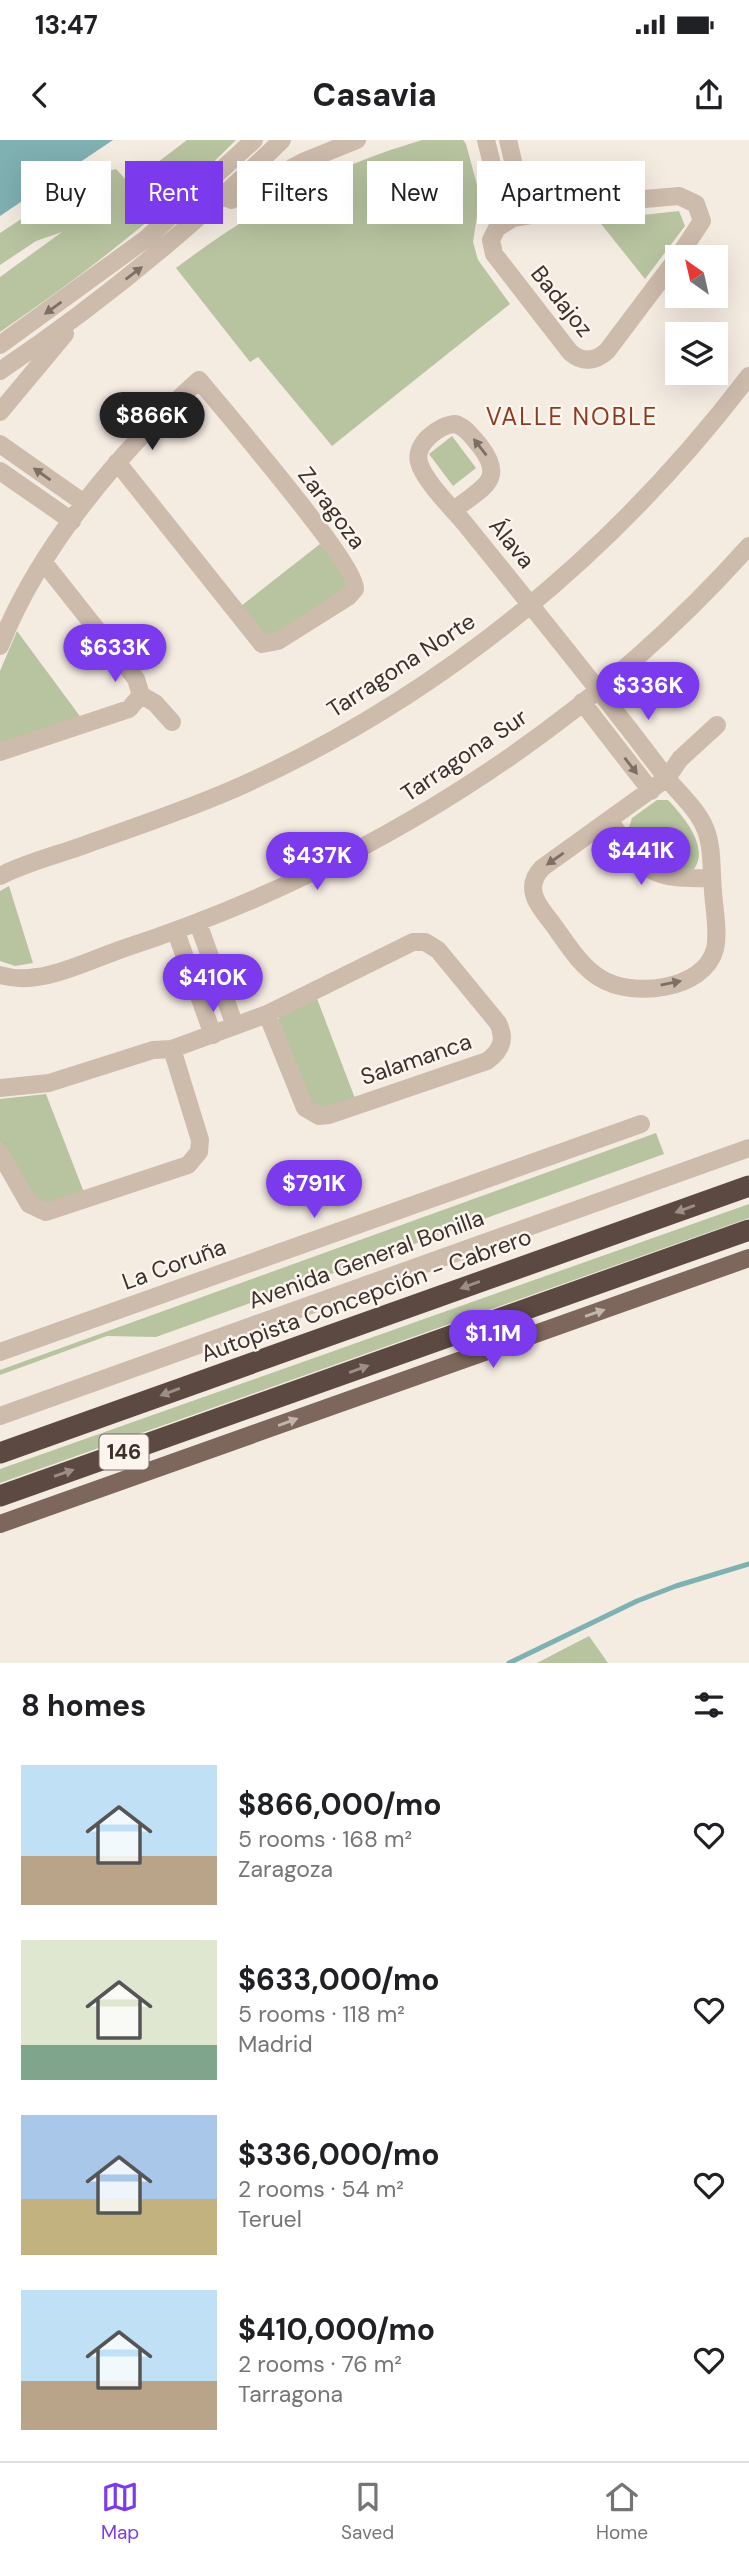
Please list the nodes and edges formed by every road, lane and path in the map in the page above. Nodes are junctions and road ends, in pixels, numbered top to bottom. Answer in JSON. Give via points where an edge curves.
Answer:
{"nodes":[{"id":1,"x":254,"y":140,"type":"edge"},
{"id":2,"x":282,"y":140,"type":"edge"},
{"id":3,"x":357,"y":140,"type":"edge"},
{"id":4,"x":486,"y":140,"type":"edge"},
{"id":5,"x":508,"y":140,"type":"edge"},
{"id":6,"x":491,"y":161,"type":"edge"},
{"id":7,"x":513,"y":161,"type":"edge"},
{"id":8,"x":223,"y":197,"type":"edge"},
{"id":9,"x":645,"y":200,"type":"edge"},
{"id":10,"x":223,"y":205,"type":"edge"},
{"id":11,"x":193,"y":224,"type":"edge"},
{"id":12,"x":502,"y":224,"type":"edge"},
{"id":13,"x":686,"y":245,"type":"edge"},
{"id":14,"x":665,"y":275,"type":"edge"},
{"id":15,"x":94,"y":303,"type":"junction"},
{"id":16,"x":0,"y":345,"type":"edge"},
{"id":17,"x":0,"y":371,"type":"edge"},
{"id":18,"x":749,"y":376,"type":"edge"},
{"id":19,"x":0,"y":412,"type":"edge"},
{"id":20,"x":0,"y":444,"type":"edge"},
{"id":21,"x":117,"y":462,"type":"junction"},
{"id":22,"x":0,"y":471,"type":"edge"},
{"id":23,"x":85,"y":503,"type":"junction"},
{"id":24,"x":454,"y":510,"type":"junction"},
{"id":25,"x":72,"y":521,"type":"junction"},
{"id":26,"x":749,"y":546,"type":"edge"},
{"id":27,"x":45,"y":564,"type":"junction"},
{"id":28,"x":531,"y":606,"type":"junction"},
{"id":29,"x":0,"y":646,"type":"edge"},
{"id":30,"x":598,"y":690,"type":"junction"},
{"id":31,"x":141,"y":695,"type":"junction"},
{"id":32,"x":582,"y":702,"type":"junction"},
{"id":33,"x":172,"y":722,"type":"dead end"},
{"id":34,"x":717,"y":725,"type":"dead end"},
{"id":35,"x":0,"y":752,"type":"edge"},
{"id":36,"x":667,"y":778,"type":"junction"},
{"id":37,"x":651,"y":791,"type":"junction"},
{"id":38,"x":609,"y":820,"type":"junction"},
{"id":39,"x":0,"y":876,"type":"edge"},
{"id":40,"x":712,"y":878,"type":"junction"},
{"id":41,"x":198,"y":923,"type":"junction"},
{"id":42,"x":176,"y":932,"type":"junction"},
{"id":43,"x":0,"y":975,"type":"edge"},
{"id":44,"x":267,"y":1014,"type":"junction"},
{"id":45,"x":235,"y":1026,"type":"junction"},
{"id":46,"x":213,"y":1035,"type":"junction"},
{"id":47,"x":172,"y":1049,"type":"junction"},
{"id":48,"x":1,"y":1087,"type":"edge"},
{"id":49,"x":641,"y":1124,"type":"dead end"},
{"id":50,"x":749,"y":1148,"type":"edge"},
{"id":51,"x":0,"y":1153,"type":"edge"},
{"id":52,"x":749,"y":1186,"type":"edge"},
{"id":53,"x":749,"y":1230,"type":"edge"},
{"id":54,"x":749,"y":1258,"type":"edge"},
{"id":55,"x":0,"y":1352,"type":"edge"},
{"id":56,"x":0,"y":1416,"type":"edge"},
{"id":57,"x":0,"y":1452,"type":"edge"},
{"id":58,"x":0,"y":1496,"type":"edge"},
{"id":59,"x":0,"y":1524,"type":"edge"}],
"edges":[{"from":1,"to":16,"type":"street","one_way":true,"via":[[147,237]]},
{"from":2,"to":8,"type":"street"},
{"from":3,"to":10,"type":"street","via":[[305,160]]},
{"from":4,"to":6,"type":"street"},
{"from":5,"to":7,"type":"street"},
{"from":9,"to":13,"type":"street","name":"Badajoz","via":[[685,197],[696,204],[702,220]]},
{"from":15,"to":11,"type":"street","one_way":true},
{"from":12,"to":14,"type":"street","name":"Badajoz","via":[[493,233],[494,254],[570,352],[582,360],[596,359],[607,351]]},
{"from":15,"to":17,"type":"street"},
{"from":15,"to":19,"type":"street"},
{"from":18,"to":28,"type":"street","name":"Tarragona Norte","via":[[665,478]]},
{"from":23,"to":20,"type":"street","one_way":true},
{"from":21,"to":21,"type":"street","name":"Zaragoza","via":[[199,380],[350,571],[355,590],[278,642],[262,644]]},
{"from":21,"to":23,"type":"street","name":"Zaragoza"},
{"from":22,"to":25,"type":"street"},
{"from":23,"to":25,"type":"street","name":"Zaragoza"},
{"from":24,"to":24,"type":"street","name":"Álava","one_way":true,"via":[[490,480],[493,470],[491,460],[470,434],[455,424],[424,442],[418,456],[422,469]]},
{"from":24,"to":28,"type":"street","name":"Álava"},
{"from":25,"to":27,"type":"street","name":"Zaragoza"},
{"from":26,"to":30,"type":"street","name":"Tarragona Sur","via":[[660,637]]},
{"from":27,"to":29,"type":"street","name":"Zaragoza","via":[[20,602]]},
{"from":27,"to":31,"type":"street","via":[[136,679]]},
{"from":28,"to":30,"type":"street","name":"Álava"},
{"from":28,"to":39,"type":"street","name":"Tarragona Norte","via":[[403,697],[282,766],[159,819]]},
{"from":30,"to":32,"type":"street","name":"Tarragona Sur"},
{"from":30,"to":36,"type":"street","name":"Álava"},
{"from":31,"to":33,"type":"street"},
{"from":31,"to":35,"type":"street","via":[[129,709]]},
{"from":32,"to":37,"type":"street","one_way":true},
{"from":32,"to":41,"type":"street","name":"Tarragona Sur","via":[[508,759],[430,810],[305,877]]},
{"from":34,"to":36,"type":"street","name":"Álava","via":[[680,759]]},
{"from":36,"to":37,"type":"street","name":"Álava"},
{"from":36,"to":40,"type":"street","name":"Álava","via":[[705,828]]},
{"from":37,"to":38,"type":"street","name":"Álava"},
{"from":38,"to":40,"type":"street","via":[[651,871],[675,879]]},
{"from":38,"to":40,"type":"street","name":"Álava","one_way":true,"via":[[542,868],[533,884],[539,907],[582,963],[602,980],[628,988],[648,987],[680,982],[701,970],[712,957],[716,942]]},
{"from":41,"to":42,"type":"street","name":"Tarragona Sur"},
{"from":41,"to":45,"type":"street"},
{"from":42,"to":43,"type":"street","name":"Tarragona Sur","via":[[32,979]]},
{"from":42,"to":46,"type":"street"},
{"from":44,"to":44,"type":"street","name":"Salamanca","via":[[303,1103],[319,1116],[487,1061],[499,1050],[503,1037],[498,1023],[438,950],[419,941]]},
{"from":44,"to":45,"type":"street","name":"Salamanca"},
{"from":45,"to":46,"type":"street","name":"Salamanca"},
{"from":46,"to":47,"type":"street","name":"Salamanca"},
{"from":47,"to":48,"type":"street","name":"Salamanca","via":[[153,1050],[49,1083]]},
{"from":47,"to":51,"type":"street","via":[[200,1140],[200,1152],[188,1165],[46,1212],[29,1205]]},
{"from":49,"to":55,"type":"street","name":"La Coruña"},
{"from":50,"to":56,"type":"street","name":"Avenida General Bonilla"},
{"from":52,"to":57,"type":"highway","name":"Autopista Concepción - Cabrero","number":"146","one_way":true},
{"from":58,"to":53,"type":"highway","number":"146","one_way":true},
{"from":59,"to":54,"type":"main road","one_way":true}]}
